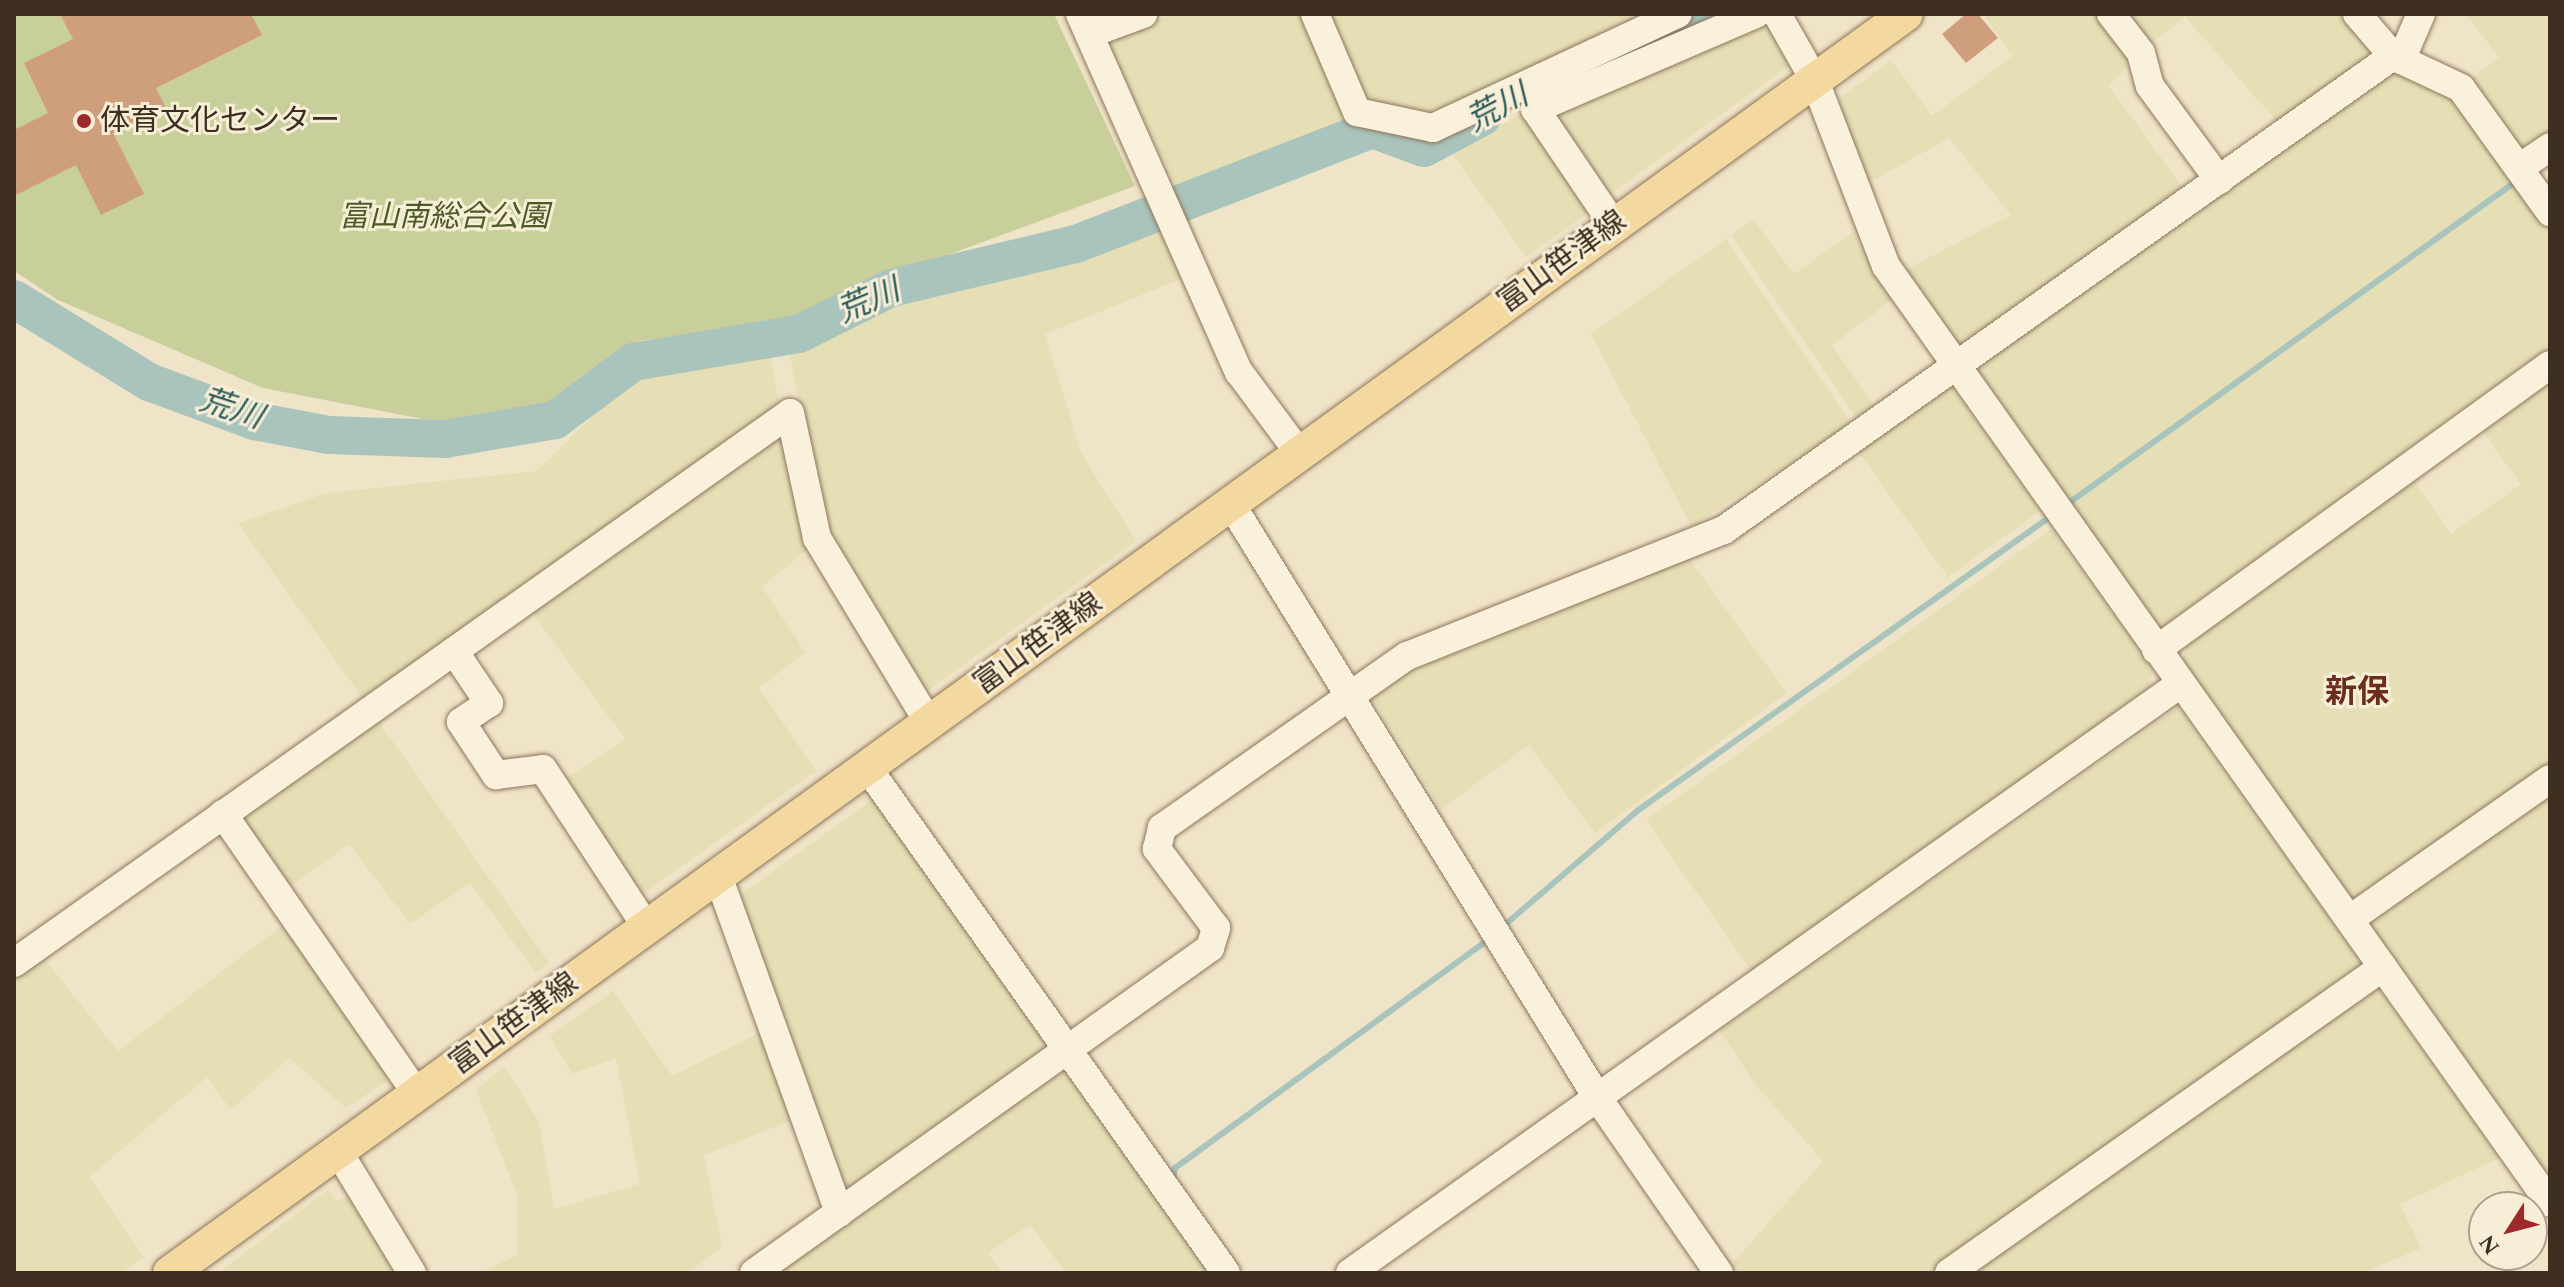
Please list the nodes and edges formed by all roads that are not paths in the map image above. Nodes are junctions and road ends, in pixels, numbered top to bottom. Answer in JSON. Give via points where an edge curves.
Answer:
{"nodes":[{"id":1,"x":1143,"y":14,"type":"edge"},
{"id":2,"x":1315,"y":14,"type":"edge"},
{"id":3,"x":1678,"y":14,"type":"edge"},
{"id":4,"x":1756,"y":14,"type":"edge"},
{"id":5,"x":1777,"y":14,"type":"edge"},
{"id":6,"x":1906,"y":14,"type":"edge"},
{"id":7,"x":2111,"y":14,"type":"edge"},
{"id":8,"x":2357,"y":14,"type":"edge"},
{"id":9,"x":2421,"y":14,"type":"edge"},
{"id":10,"x":1085,"y":24,"type":"edge"},
{"id":11,"x":2397,"y":58,"type":"junction"},
{"id":12,"x":1815,"y":81,"type":"junction"},
{"id":13,"x":2550,"y":147,"type":"edge"},
{"id":14,"x":2523,"y":174,"type":"junction"},
{"id":15,"x":2219,"y":180,"type":"junction"},
{"id":16,"x":2550,"y":212,"type":"edge"},
{"id":17,"x":1613,"y":224,"type":"junction"},
{"id":18,"x":2550,"y":365,"type":"edge"},
{"id":19,"x":1957,"y":367,"type":"junction"},
{"id":20,"x":1300,"y":454,"type":"junction"},
{"id":21,"x":1231,"y":504,"type":"junction"},
{"id":22,"x":2156,"y":650,"type":"junction"},
{"id":23,"x":454,"y":651,"type":"junction"},
{"id":24,"x":2180,"y":684,"type":"junction"},
{"id":25,"x":1351,"y":694,"type":"junction"},
{"id":26,"x":929,"y":723,"type":"junction"},
{"id":27,"x":867,"y":767,"type":"junction"},
{"id":28,"x":2550,"y":779,"type":"edge"},
{"id":29,"x":223,"y":814,"type":"junction"},
{"id":30,"x":718,"y":876,"type":"junction"},
{"id":31,"x":2350,"y":919,"type":"junction"},
{"id":32,"x":647,"y":928,"type":"junction"},
{"id":33,"x":14,"y":963,"type":"edge"},
{"id":34,"x":2383,"y":967,"type":"junction"},
{"id":35,"x":1070,"y":1050,"type":"junction"},
{"id":36,"x":417,"y":1094,"type":"junction"},
{"id":37,"x":1597,"y":1097,"type":"junction"},
{"id":38,"x":338,"y":1151,"type":"junction"},
{"id":39,"x":2549,"y":1199,"type":"edge"},
{"id":40,"x":839,"y":1213,"type":"junction"},
{"id":41,"x":170,"y":1273,"type":"edge"},
{"id":42,"x":412,"y":1273,"type":"edge"},
{"id":43,"x":754,"y":1273,"type":"edge"},
{"id":44,"x":1226,"y":1273,"type":"edge"},
{"id":45,"x":1350,"y":1273,"type":"edge"},
{"id":46,"x":1719,"y":1273,"type":"edge"},
{"id":47,"x":1949,"y":1273,"type":"edge"}],
"edges":[{"from":1,"to":10,"type":"street"},
{"from":2,"to":3,"type":"street","via":[[1357,112],[1433,128]]},
{"from":4,"to":17,"type":"street","via":[[1535,109]]},
{"from":5,"to":12,"type":"street"},
{"from":6,"to":12,"type":"main road","name":"富山笹津線"},
{"from":7,"to":15,"type":"street","via":[[2141,53],[2150,86]]},
{"from":8,"to":11,"type":"street"},
{"from":9,"to":11,"type":"street"},
{"from":10,"to":20,"type":"street","via":[[1239,372]]},
{"from":11,"to":14,"type":"street","via":[[2461,88]]},
{"from":11,"to":15,"type":"street"},
{"from":12,"to":17,"type":"main road","name":"富山笹津線"},
{"from":12,"to":19,"type":"street","via":[[1868,234]]},
{"from":13,"to":14,"type":"street"},
{"from":14,"to":16,"type":"street"},
{"from":15,"to":19,"type":"street"},
{"from":17,"to":20,"type":"main road","name":"富山笹津線"},
{"from":18,"to":22,"type":"street"},
{"from":19,"to":22,"type":"street"},
{"from":19,"to":25,"type":"street","via":[[1724,530],[1407,656]]},
{"from":20,"to":21,"type":"main road","name":"富山笹津線"},
{"from":21,"to":25,"type":"street"},
{"from":21,"to":26,"type":"main road","name":"富山笹津線"},
{"from":22,"to":24,"type":"street"},
{"from":23,"to":26,"type":"street","via":[[790,413],[817,538]]},
{"from":23,"to":29,"type":"street"},
{"from":23,"to":32,"type":"street","via":[[489,703],[461,722],[496,775],[543,769]]},
{"from":24,"to":31,"type":"street"},
{"from":24,"to":37,"type":"street"},
{"from":25,"to":35,"type":"street","via":[[1162,828],[1157,849],[1216,928],[1210,948]]},
{"from":25,"to":37,"type":"street"},
{"from":26,"to":27,"type":"main road","name":"富山笹津線"},
{"from":27,"to":30,"type":"main road","name":"富山笹津線"},
{"from":27,"to":35,"type":"street"},
{"from":28,"to":31,"type":"street"},
{"from":29,"to":33,"type":"street"},
{"from":29,"to":36,"type":"street"},
{"from":30,"to":32,"type":"main road","name":"富山笹津線"},
{"from":30,"to":40,"type":"street"},
{"from":31,"to":34,"type":"street"},
{"from":32,"to":36,"type":"main road","name":"富山笹津線"},
{"from":34,"to":39,"type":"street"},
{"from":34,"to":47,"type":"street"},
{"from":35,"to":40,"type":"street"},
{"from":35,"to":44,"type":"street"},
{"from":36,"to":38,"type":"main road","name":"富山笹津線"},
{"from":37,"to":45,"type":"street"},
{"from":37,"to":46,"type":"street"},
{"from":38,"to":41,"type":"main road","name":"富山笹津線"},
{"from":38,"to":42,"type":"street"},
{"from":40,"to":43,"type":"street"}]}
